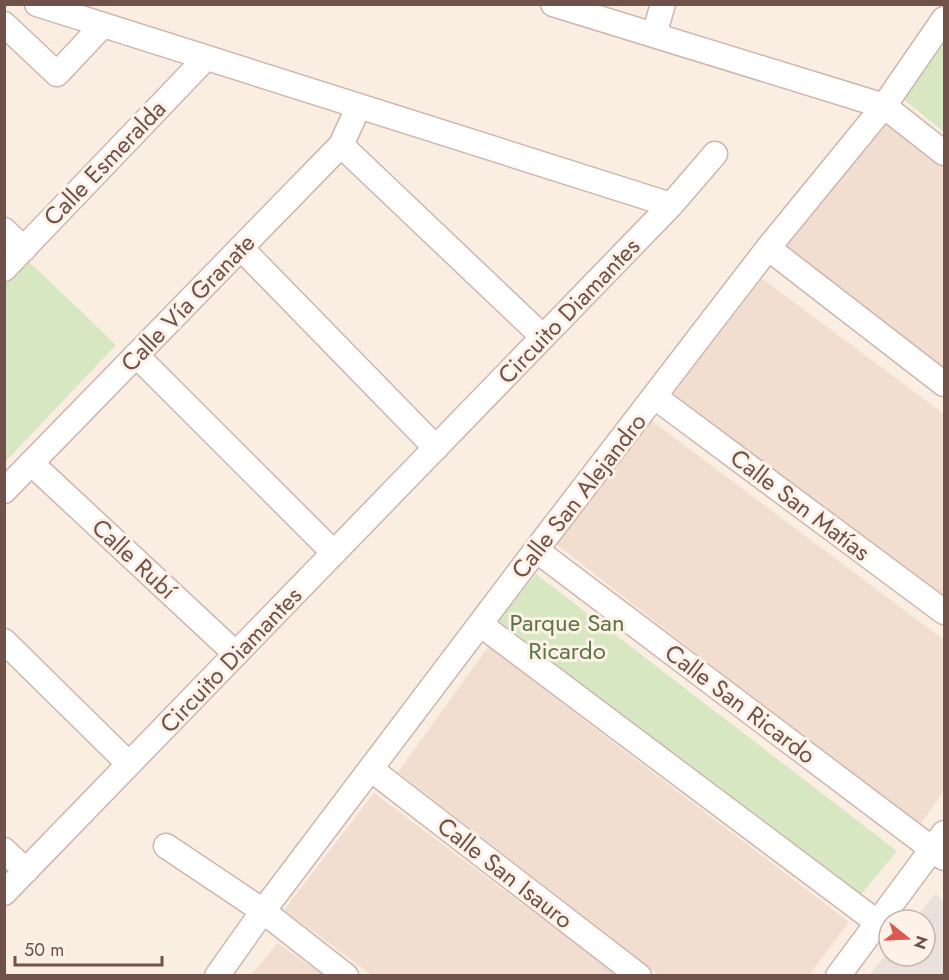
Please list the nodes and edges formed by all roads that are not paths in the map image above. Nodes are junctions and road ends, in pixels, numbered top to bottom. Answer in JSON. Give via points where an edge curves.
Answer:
{"nodes":[{"id":1,"x":38,"y":4,"type":"edge"},
{"id":2,"x":553,"y":4,"type":"edge"},
{"id":3,"x":663,"y":4,"type":"edge"},
{"id":4,"x":945,"y":19,"type":"edge"},
{"id":5,"x":4,"y":24,"type":"edge"},
{"id":6,"x":103,"y":25,"type":"junction"},
{"id":7,"x":654,"y":35,"type":"junction"},
{"id":8,"x":206,"y":58,"type":"junction"},
{"id":9,"x":359,"y":106,"type":"junction"},
{"id":10,"x":884,"y":106,"type":"junction"},
{"id":11,"x":340,"y":145,"type":"junction"},
{"id":12,"x":945,"y":153,"type":"edge"},
{"id":13,"x":715,"y":154,"type":"dead end"},
{"id":14,"x":671,"y":205,"type":"junction"},
{"id":15,"x":4,"y":230,"type":"edge"},
{"id":16,"x":241,"y":248,"type":"junction"},
{"id":17,"x":768,"y":248,"type":"junction"},
{"id":18,"x":24,"y":249,"type":"junction"},
{"id":19,"x":4,"y":269,"type":"edge"},
{"id":20,"x":543,"y":337,"type":"junction"},
{"id":21,"x":136,"y":356,"type":"junction"},
{"id":22,"x":945,"y":384,"type":"edge"},
{"id":23,"x":655,"y":397,"type":"junction"},
{"id":24,"x":436,"y":448,"type":"junction"},
{"id":25,"x":31,"y":463,"type":"junction"},
{"id":26,"x":4,"y":490,"type":"edge"},
{"id":27,"x":536,"y":550,"type":"junction"},
{"id":28,"x":334,"y":553,"type":"junction"},
{"id":29,"x":945,"y":612,"type":"edge"},
{"id":30,"x":480,"y":624,"type":"junction"},
{"id":31,"x":4,"y":641,"type":"edge"},
{"id":32,"x":236,"y":654,"type":"junction"},
{"id":33,"x":129,"y":765,"type":"junction"},
{"id":34,"x":372,"y":770,"type":"junction"},
{"id":35,"x":166,"y":846,"type":"dead end"},
{"id":36,"x":940,"y":847,"type":"edge"},
{"id":37,"x":4,"y":850,"type":"edge"},
{"id":38,"x":26,"y":871,"type":"junction"},
{"id":39,"x":4,"y":893,"type":"edge"},
{"id":40,"x":890,"y":908,"type":"edge"},
{"id":41,"x":263,"y":911,"type":"junction"},
{"id":42,"x":877,"y":922,"type":"edge"},
{"id":43,"x":877,"y":924,"type":"edge"},
{"id":44,"x":217,"y":975,"type":"edge"},
{"id":45,"x":346,"y":975,"type":"edge"},
{"id":46,"x":639,"y":975,"type":"edge"},
{"id":47,"x":838,"y":975,"type":"edge"}],
"edges":[{"from":1,"to":6,"type":"street"},
{"from":2,"to":7,"type":"street"},
{"from":3,"to":7,"type":"street"},
{"from":4,"to":10,"type":"street","name":"Calle San Alejandro"},
{"from":5,"to":6,"type":"street","via":[[57,74]]},
{"from":6,"to":8,"type":"street"},
{"from":7,"to":10,"type":"street"},
{"from":8,"to":9,"type":"street"},
{"from":8,"to":18,"type":"street","name":"Calle Esmeralda"},
{"from":9,"to":11,"type":"street","name":"Calle Vía Granate"},
{"from":9,"to":14,"type":"street"},
{"from":10,"to":12,"type":"street"},
{"from":10,"to":17,"type":"street","name":"Calle San Alejandro"},
{"from":11,"to":16,"type":"street","name":"Calle Vía Granate"},
{"from":11,"to":20,"type":"street"},
{"from":13,"to":14,"type":"street","name":"Circuito Diamantes"},
{"from":14,"to":20,"type":"street","name":"Circuito Diamantes"},
{"from":15,"to":18,"type":"street"},
{"from":16,"to":21,"type":"street","name":"Calle Vía Granate"},
{"from":16,"to":24,"type":"street"},
{"from":17,"to":22,"type":"street"},
{"from":17,"to":23,"type":"street","name":"Calle San Alejandro"},
{"from":18,"to":19,"type":"street","name":"Calle Esmeralda"},
{"from":20,"to":24,"type":"street","name":"Circuito Diamantes"},
{"from":21,"to":25,"type":"street","name":"Calle Vía Granate"},
{"from":21,"to":28,"type":"street"},
{"from":23,"to":27,"type":"street","name":"Calle San Alejandro"},
{"from":23,"to":29,"type":"street","name":"Calle San Matías"},
{"from":24,"to":28,"type":"street","name":"Circuito Diamantes"},
{"from":25,"to":26,"type":"street","name":"Calle Vía Granate"},
{"from":25,"to":32,"type":"street","name":"Calle Rubí"},
{"from":27,"to":30,"type":"street","name":"Calle San Alejandro"},
{"from":27,"to":36,"type":"street","name":"Calle San Ricardo"},
{"from":28,"to":32,"type":"street","name":"Circuito Diamantes"},
{"from":30,"to":34,"type":"street","name":"Calle San Alejandro"},
{"from":30,"to":42,"type":"street"},
{"from":31,"to":33,"type":"street"},
{"from":32,"to":33,"type":"street","name":"Circuito Diamantes"},
{"from":33,"to":38,"type":"street","name":"Circuito Diamantes"},
{"from":34,"to":41,"type":"street","name":"Calle San Alejandro"},
{"from":34,"to":46,"type":"street","name":"Calle San Isauro"},
{"from":35,"to":41,"type":"street"},
{"from":36,"to":40,"type":"street"},
{"from":37,"to":38,"type":"street"},
{"from":38,"to":39,"type":"street","name":"Circuito Diamantes"},
{"from":41,"to":44,"type":"street","name":"Calle San Alejandro"},
{"from":41,"to":45,"type":"street"},
{"from":43,"to":47,"type":"street"}]}
